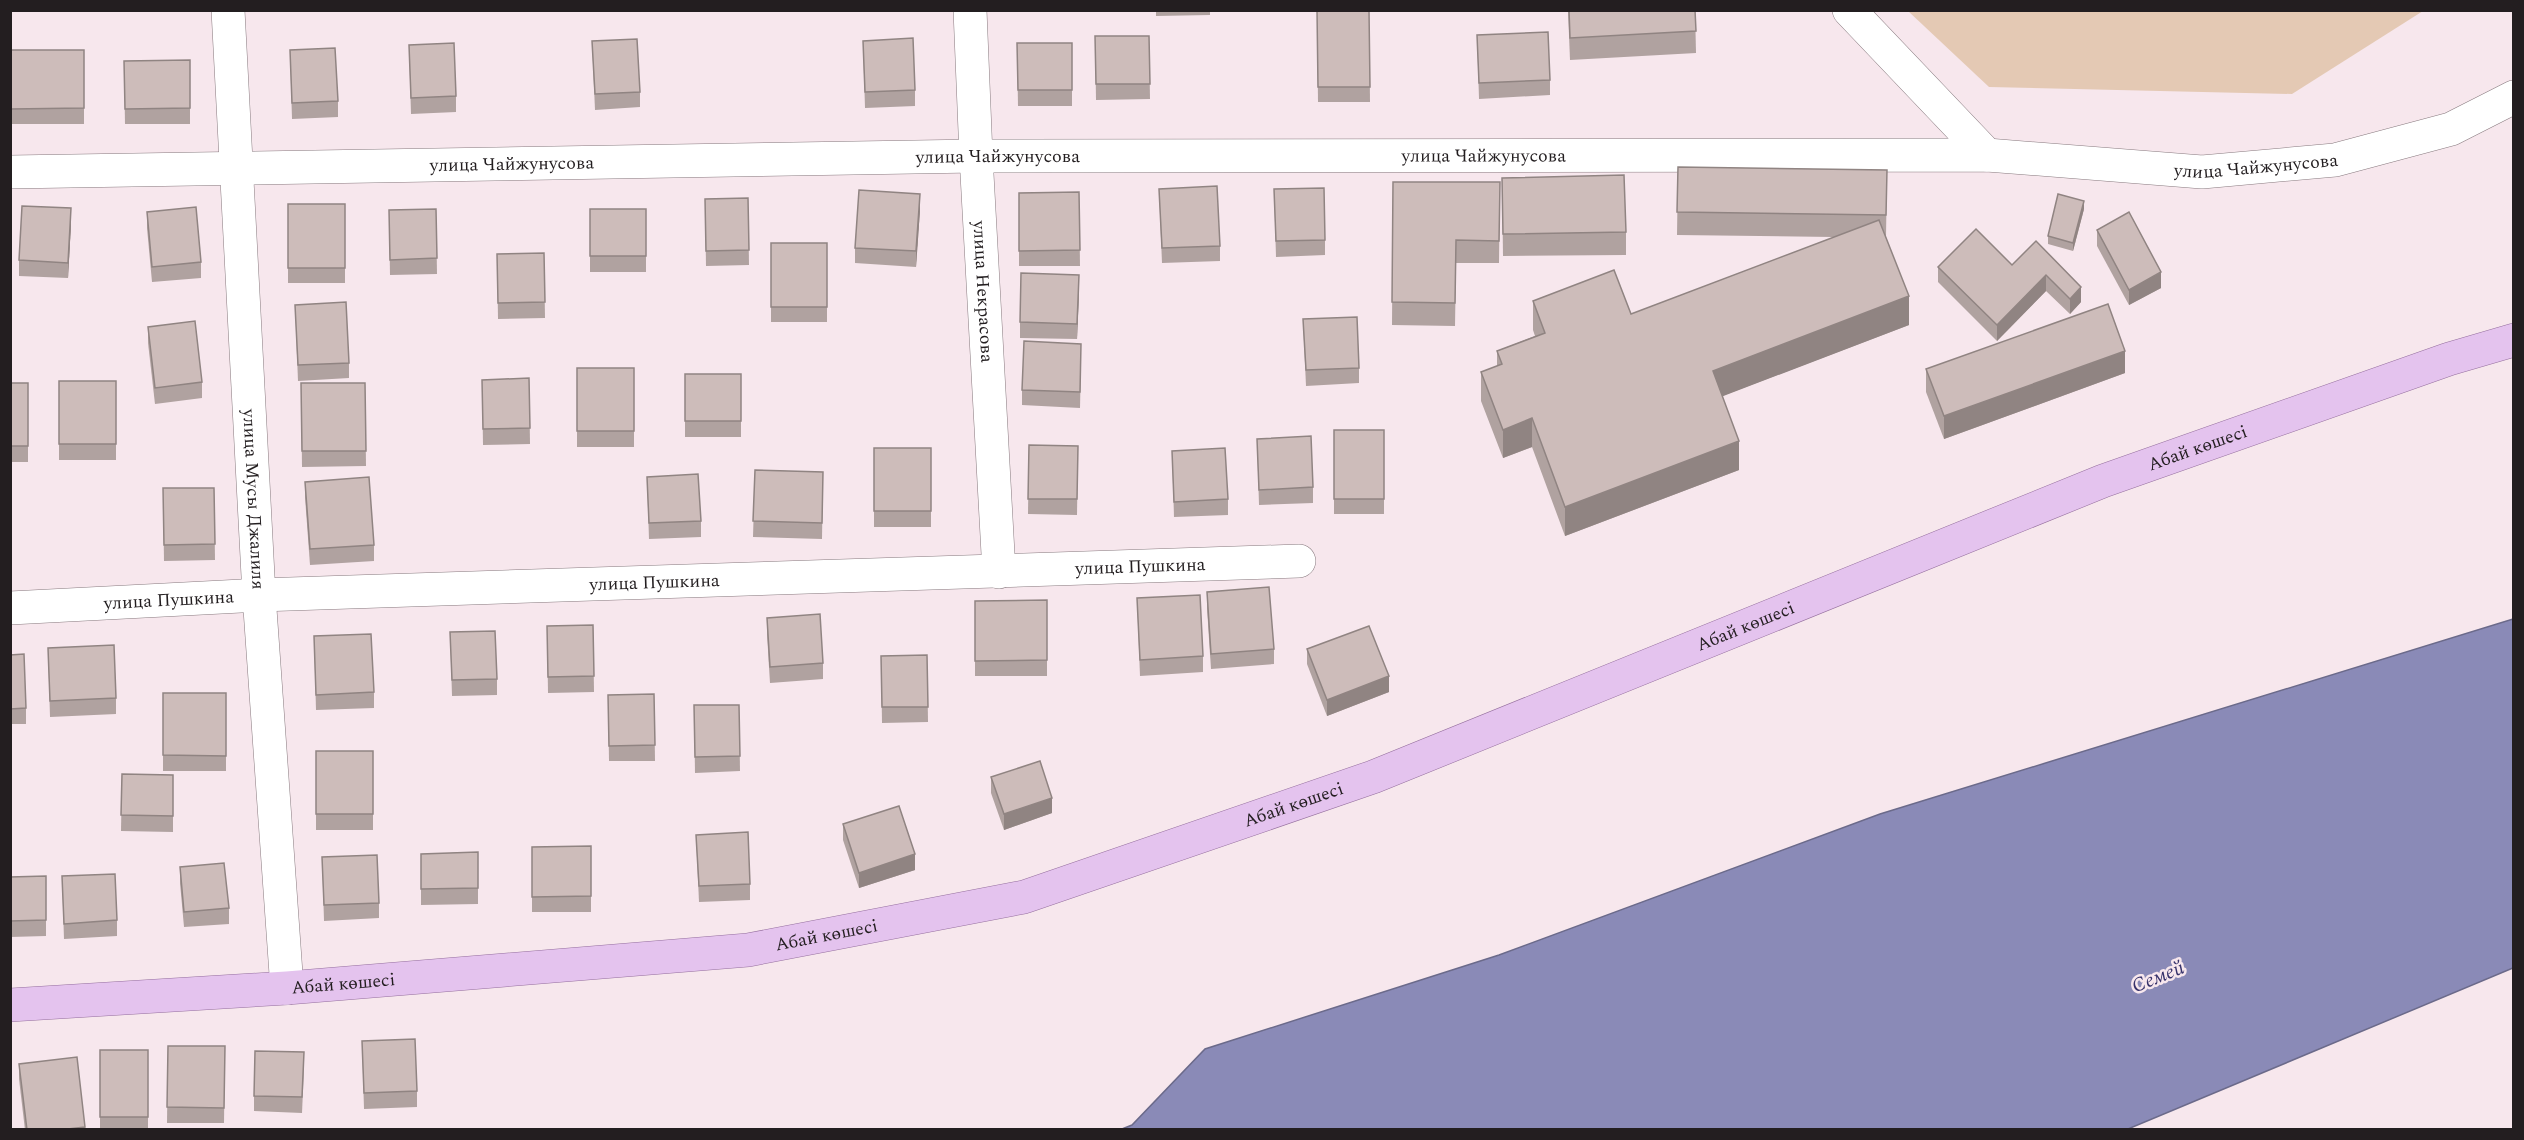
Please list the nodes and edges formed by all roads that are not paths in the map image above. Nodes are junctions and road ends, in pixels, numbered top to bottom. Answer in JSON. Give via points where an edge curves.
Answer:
{"nodes":[{"id":1,"x":228,"y":10,"type":"edge"},
{"id":2,"x":970,"y":10,"type":"edge"},
{"id":3,"x":1849,"y":10,"type":"edge"},
{"id":4,"x":2514,"y":98,"type":"edge"},
{"id":5,"x":1987,"y":155,"type":"junction"},
{"id":6,"x":975,"y":156,"type":"junction"},
{"id":7,"x":237,"y":168,"type":"junction"},
{"id":8,"x":10,"y":172,"type":"edge"},
{"id":9,"x":2514,"y":340,"type":"edge"},
{"id":10,"x":1299,"y":561,"type":"dead end"},
{"id":11,"x":999,"y":572,"type":"junction"},
{"id":12,"x":259,"y":595,"type":"junction"},
{"id":13,"x":10,"y":608,"type":"edge"},
{"id":14,"x":287,"y":988,"type":"junction"},
{"id":15,"x":10,"y":1005,"type":"edge"}],
"edges":[{"from":1,"to":7,"type":"street","name":"улица Мусы Джалиля"},
{"from":2,"to":6,"type":"street","name":"улица Некрасова"},
{"from":3,"to":5,"type":"street"},
{"from":4,"to":5,"type":"street","name":"улица Чайжунусова","via":[[2451,129],[2335,160],[2202,172]]},
{"from":5,"to":6,"type":"street","name":"улица Чайжунусова"},
{"from":6,"to":7,"type":"street","name":"улица Чайжунусова"},
{"from":6,"to":11,"type":"street","name":"улица Некрасова"},
{"from":7,"to":8,"type":"street","name":"улица Чайжунусова"},
{"from":7,"to":12,"type":"street","name":"улица Мусы Джалиля"},
{"from":9,"to":14,"type":"main road","name":"Абай көшесі","via":[[2449,359],[2103,481],[1372,777],[1024,897],[748,950]]},
{"from":10,"to":11,"type":"street","name":"улица Пушкина"},
{"from":11,"to":12,"type":"street","name":"улица Пушкина"},
{"from":12,"to":13,"type":"street","name":"улица Пушкина"},
{"from":12,"to":14,"type":"street","name":"улица Мусы Джалиля"},
{"from":14,"to":15,"type":"main road","name":"Абай көшесі"}]}
